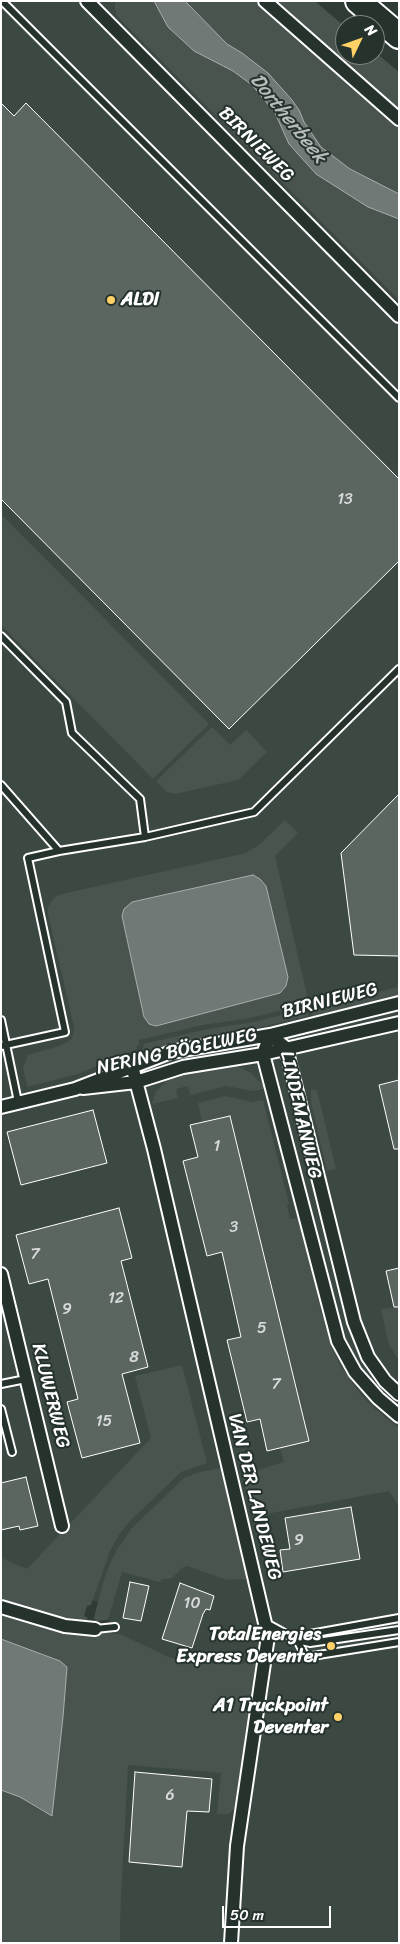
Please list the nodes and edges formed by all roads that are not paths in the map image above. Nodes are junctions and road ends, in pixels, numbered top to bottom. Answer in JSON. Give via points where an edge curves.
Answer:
{"nodes":[{"id":1,"x":2,"y":1,"type":"edge"},
{"id":2,"x":265,"y":1,"type":"edge"},
{"id":3,"x":358,"y":1,"type":"edge"},
{"id":4,"x":96,"y":4,"type":"edge"},
{"id":5,"x":399,"y":36,"type":"edge"},
{"id":6,"x":399,"y":119,"type":"edge"},
{"id":7,"x":399,"y":316,"type":"edge"},
{"id":8,"x":399,"y":398,"type":"edge"},
{"id":9,"x":1,"y":636,"type":"edge"},
{"id":10,"x":399,"y":670,"type":"edge"},
{"id":11,"x":1,"y":785,"type":"edge"},
{"id":12,"x":145,"y":837,"type":"junction"},
{"id":13,"x":59,"y":851,"type":"junction"},
{"id":14,"x":399,"y":1003,"type":"edge"},
{"id":15,"x":1,"y":1020,"type":"edge"},
{"id":16,"x":399,"y":1023,"type":"edge"},
{"id":17,"x":270,"y":1035,"type":"junction"},
{"id":18,"x":4,"y":1046,"type":"edge"},
{"id":19,"x":286,"y":1048,"type":"junction"},
{"id":20,"x":263,"y":1054,"type":"junction"},
{"id":21,"x":132,"y":1066,"type":"junction"},
{"id":22,"x":136,"y":1082,"type":"junction"},
{"id":23,"x":75,"y":1088,"type":"junction"},
{"id":24,"x":18,"y":1102,"type":"junction"},
{"id":25,"x":1,"y":1107,"type":"edge"},
{"id":26,"x":1,"y":1274,"type":"edge"},
{"id":27,"x":26,"y":1379,"type":"junction"},
{"id":28,"x":1,"y":1384,"type":"edge"},
{"id":29,"x":399,"y":1394,"type":"edge"},
{"id":30,"x":1,"y":1409,"type":"edge"},
{"id":31,"x":399,"y":1416,"type":"edge"},
{"id":32,"x":12,"y":1452,"type":"dead end"},
{"id":33,"x":62,"y":1526,"type":"dead end"},
{"id":34,"x":1,"y":1607,"type":"edge"},
{"id":35,"x":399,"y":1618,"type":"edge"},
{"id":36,"x":266,"y":1623,"type":"junction"},
{"id":37,"x":115,"y":1628,"type":"dead end"},
{"id":38,"x":95,"y":1629,"type":"joint"},
{"id":39,"x":399,"y":1630,"type":"edge"},
{"id":40,"x":297,"y":1640,"type":"junction"},
{"id":41,"x":399,"y":1642,"type":"edge"},
{"id":42,"x":231,"y":1943,"type":"edge"}],
"edges":[{"from":1,"to":8,"type":"lane"},
{"from":2,"to":6,"type":"street"},
{"from":3,"to":5,"type":"highway"},
{"from":4,"to":7,"type":"street","name":"BIRNIEWEG"},
{"from":9,"to":12,"type":"lane","via":[[66,702],[72,733],[140,799]]},
{"from":10,"to":12,"type":"lane","via":[[254,812]]},
{"from":11,"to":13,"type":"lane"},
{"from":12,"to":13,"type":"lane"},
{"from":13,"to":18,"type":"lane","via":[[28,858],[65,1032]]},
{"from":14,"to":17,"type":"street","name":"BIRNIEWEG"},
{"from":15,"to":18,"type":"lane"},
{"from":16,"to":19,"type":"street","name":"BIRNIEWEG"},
{"from":17,"to":19,"type":"street","name":"LINDEMANWEG"},
{"from":17,"to":20,"type":"street","name":"LINDEMANWEG"},
{"from":17,"to":21,"type":"street","name":"NERING BÖGELWEG","via":[[171,1052]]},
{"from":18,"to":24,"type":"lane"},
{"from":19,"to":20,"type":"street","name":"NERING BÖGELWEG"},
{"from":19,"to":29,"type":"street","name":"LINDEMANWEG","via":[[354,1322],[368,1357]]},
{"from":20,"to":22,"type":"street","name":"NERING BÖGELWEG","via":[[183,1067]]},
{"from":20,"to":31,"type":"street","name":"LINDEMANWEG","via":[[338,1342],[355,1372]]},
{"from":21,"to":22,"type":"street","name":"VAN DER LANDEWEG"},
{"from":21,"to":23,"type":"street","name":"NERING BÖGELWEG"},
{"from":22,"to":23,"type":"street","name":"NERING BÖGELWEG"},
{"from":22,"to":36,"type":"street","name":"VAN DER LANDEWEG"},
{"from":23,"to":24,"type":"street","name":"NERING BÖGELWEG"},
{"from":24,"to":25,"type":"street","name":"NERING BÖGELWEG"},
{"from":26,"to":27,"type":"street","name":"KLUWERWEG"},
{"from":27,"to":28,"type":"lane"},
{"from":27,"to":33,"type":"street","name":"KLUWERWEG"},
{"from":30,"to":32,"type":"lane"},
{"from":34,"to":38,"type":"street","via":[[65,1626]]},
{"from":35,"to":40,"type":"lane","via":[[310,1634]]},
{"from":36,"to":40,"type":"lane"},
{"from":36,"to":42,"type":"street","name":"VAN DER LANDEWEG","via":[[268,1636],[236,1846]]},
{"from":37,"to":38,"type":"lane"},
{"from":39,"to":40,"type":"lane","via":[[310,1643]]},
{"from":40,"to":41,"type":"lane","via":[[306,1657]]}]}
